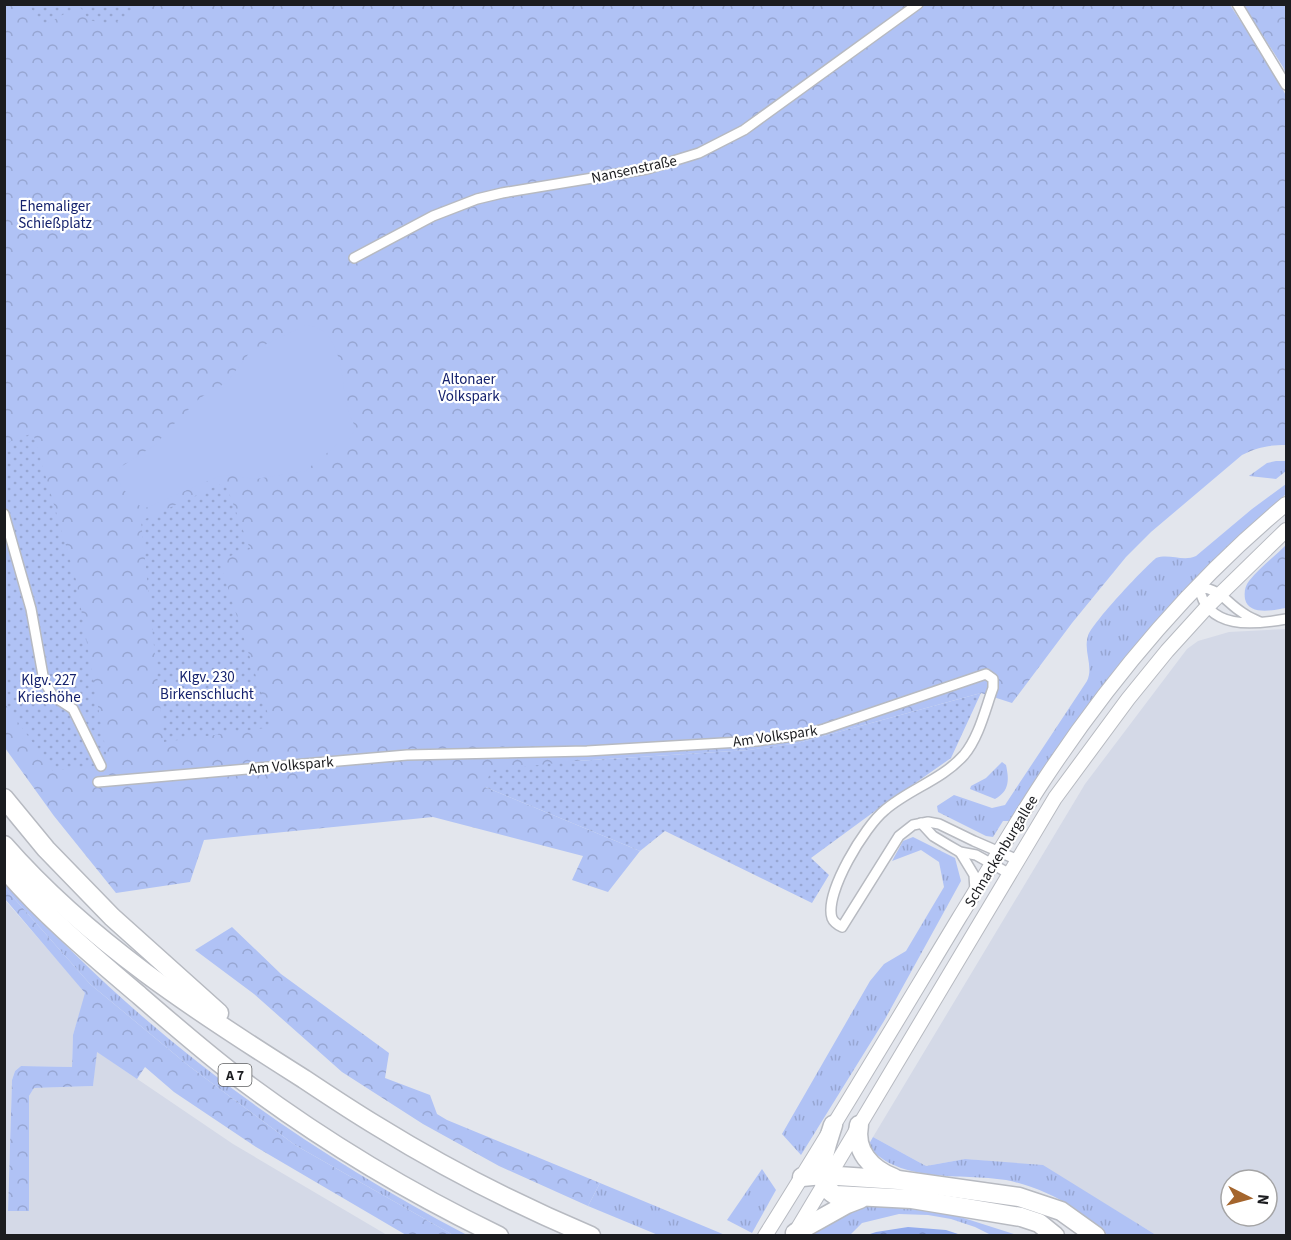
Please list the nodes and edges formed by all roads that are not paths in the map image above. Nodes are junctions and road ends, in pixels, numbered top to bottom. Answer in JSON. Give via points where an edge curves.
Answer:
{"nodes":[{"id":1,"x":918,"y":4,"type":"edge"},
{"id":2,"x":1237,"y":4,"type":"edge"},
{"id":3,"x":1287,"y":85,"type":"edge"},
{"id":4,"x":354,"y":258,"type":"dead end"},
{"id":5,"x":1287,"y":504,"type":"edge"},
{"id":6,"x":4,"y":514,"type":"edge"},
{"id":7,"x":1287,"y":530,"type":"edge"},
{"id":8,"x":1199,"y":587,"type":"junction"},
{"id":9,"x":1221,"y":593,"type":"junction"},
{"id":10,"x":1207,"y":607,"type":"junction"},
{"id":11,"x":1287,"y":619,"type":"edge"},
{"id":12,"x":1260,"y":622,"type":"junction"},
{"id":13,"x":101,"y":766,"type":"dead end"},
{"id":14,"x":98,"y":782,"type":"dead end"},
{"id":15,"x":4,"y":798,"type":"edge"},
{"id":16,"x":921,"y":823,"type":"junction"},
{"id":17,"x":4,"y":845,"type":"edge"},
{"id":18,"x":1000,"y":851,"type":"junction"},
{"id":19,"x":960,"y":852,"type":"junction"},
{"id":20,"x":1018,"y":860,"type":"junction"},
{"id":21,"x":992,"y":864,"type":"junction"},
{"id":22,"x":4,"y":868,"type":"edge"},
{"id":23,"x":1010,"y":874,"type":"junction"},
{"id":24,"x":975,"y":892,"type":"junction"},
{"id":25,"x":306,"y":1080,"type":"junction"},
{"id":26,"x":833,"y":1125,"type":"junction"},
{"id":27,"x":859,"y":1125,"type":"junction"},
{"id":28,"x":802,"y":1177,"type":"junction"},
{"id":29,"x":825,"y":1178,"type":"junction"},
{"id":30,"x":898,"y":1180,"type":"junction"},
{"id":31,"x":867,"y":1197,"type":"junction"},
{"id":32,"x":794,"y":1234,"type":"edge"},
{"id":33,"x":499,"y":1236,"type":"edge"},
{"id":34,"x":591,"y":1236,"type":"edge"},
{"id":35,"x":765,"y":1236,"type":"edge"},
{"id":36,"x":1055,"y":1236,"type":"edge"},
{"id":37,"x":1096,"y":1236,"type":"edge"}],
"edges":[{"from":1,"to":4,"type":"street","name":"Nansenstraße","via":[[744,130],[699,153],[647,169],[477,199],[433,216]]},
{"from":2,"to":3,"type":"street"},
{"from":5,"to":8,"type":"main road","name":"Schnackenburgallee"},
{"from":6,"to":13,"type":"street","via":[[31,609],[44,681],[53,696],[73,709]]},
{"from":7,"to":9,"type":"main road","name":"Schnackenburgallee"},
{"from":8,"to":9,"type":"street"},
{"from":8,"to":10,"type":"street"},
{"from":8,"to":18,"type":"main road","name":"Schnackenburgallee","via":[[1095,709]]},
{"from":9,"to":10,"type":"main road","name":"Schnackenburgallee"},
{"from":9,"to":12,"type":"street","via":[[1242,613]]},
{"from":10,"to":12,"type":"street","via":[[1228,621]]},
{"from":10,"to":20,"type":"main road","name":"Schnackenburgallee","via":[[1106,727]]},
{"from":11,"to":12,"type":"street"},
{"from":14,"to":16,"type":"street","name":"Am Volkspark","via":[[398,755],[587,751],[757,741],[824,729],[982,674],[990,675],[993,688],[968,750],[946,771],[885,809],[862,836],[836,885],[831,907],[835,923],[842,927],[898,836]]},
{"from":15,"to":25,"type":"highway","via":[[46,849],[112,917],[201,999]]},
{"from":16,"to":18,"type":"street","via":[[939,824]]},
{"from":16,"to":19,"type":"street","via":[[933,836]]},
{"from":17,"to":25,"type":"highway","number":"A 7","via":[[79,921],[137,968]]},
{"from":18,"to":20,"type":"street"},
{"from":18,"to":21,"type":"main road","name":"Schnackenburgallee"},
{"from":19,"to":21,"type":"street"},
{"from":19,"to":24,"type":"street","via":[[974,875]]},
{"from":20,"to":23,"type":"main road","name":"Schnackenburgallee"},
{"from":21,"to":23,"type":"street"},
{"from":21,"to":24,"type":"main road","name":"Schnackenburgallee"},
{"from":22,"to":33,"type":"highway","number":"A 7","via":[[60,927],[231,1072],[323,1138]]},
{"from":23,"to":27,"type":"main road","name":"Schnackenburgallee"},
{"from":24,"to":26,"type":"main road","name":"Schnackenburgallee"},
{"from":25,"to":34,"type":"highway","number":"A 7","via":[[442,1164]]},
{"from":26,"to":28,"type":"main road","name":"Schnackenburgallee"},
{"from":26,"to":29,"type":"highway","via":[[826,1147]]},
{"from":27,"to":29,"type":"main road","name":"Schnackenburgallee"},
{"from":27,"to":30,"type":"highway","via":[[858,1140],[865,1157],[880,1172]]},
{"from":28,"to":29,"type":"highway"},
{"from":28,"to":35,"type":"main road","name":"Schnackenburgallee"},
{"from":29,"to":30,"type":"highway"},
{"from":29,"to":31,"type":"highway","via":[[828,1191],[835,1195]]},
{"from":29,"to":32,"type":"main road","name":"Schnackenburgallee"},
{"from":30,"to":37,"type":"highway","via":[[1031,1200],[1061,1211]]},
{"from":31,"to":32,"type":"highway"},
{"from":31,"to":36,"type":"highway","via":[[912,1199],[1021,1217],[1039,1223]]}]}
